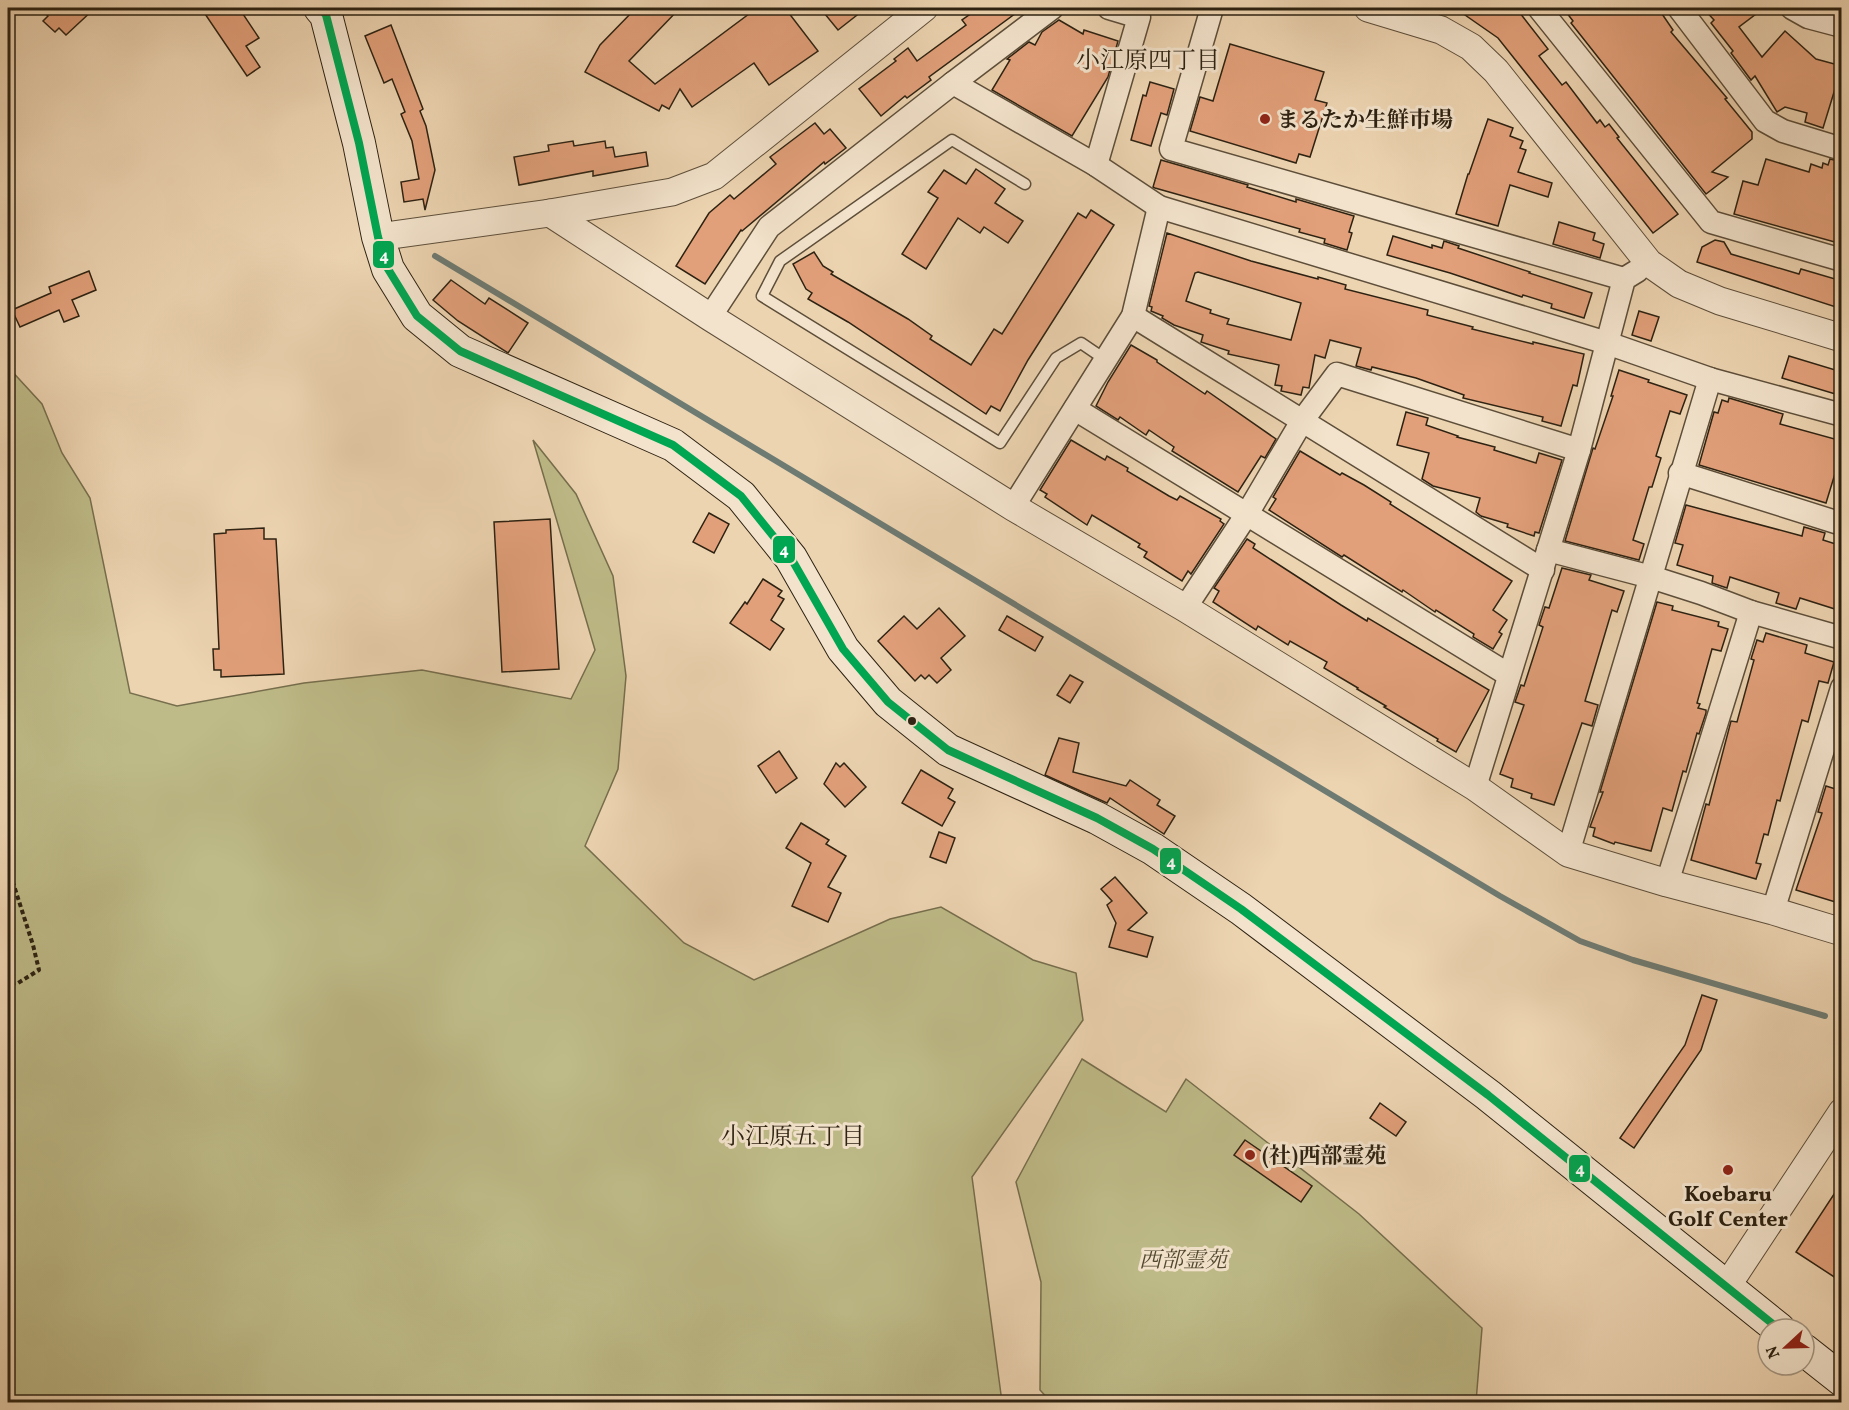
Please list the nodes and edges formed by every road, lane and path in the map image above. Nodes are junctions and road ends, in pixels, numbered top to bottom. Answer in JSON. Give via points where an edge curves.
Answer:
{"nodes":[{"id":1,"x":320,"y":8,"type":"edge"},
{"id":2,"x":924,"y":8,"type":"edge"},
{"id":3,"x":1052,"y":8,"type":"edge"},
{"id":4,"x":1109,"y":8,"type":"edge"},
{"id":5,"x":1212,"y":8,"type":"edge"},
{"id":6,"x":1368,"y":8,"type":"edge"},
{"id":7,"x":1792,"y":8,"type":"edge"},
{"id":8,"x":1684,"y":9,"type":"edge"},
{"id":9,"x":1545,"y":10,"type":"edge"},
{"id":10,"x":1842,"y":26,"type":"edge"},
{"id":11,"x":953,"y":83,"type":"junction"},
{"id":12,"x":1842,"y":149,"type":"edge"},
{"id":13,"x":1096,"y":165,"type":"junction"},
{"id":14,"x":1025,"y":184,"type":"dead end"},
{"id":15,"x":1160,"y":207,"type":"junction"},
{"id":16,"x":550,"y":213,"type":"junction"},
{"id":17,"x":378,"y":237,"type":"junction"},
{"id":18,"x":1842,"y":260,"type":"edge"},
{"id":19,"x":1649,"y":263,"type":"junction"},
{"id":20,"x":1624,"y":279,"type":"junction"},
{"id":21,"x":1133,"y":316,"type":"junction"},
{"id":22,"x":710,"y":317,"type":"junction"},
{"id":23,"x":1842,"y":338,"type":"edge"},
{"id":24,"x":1607,"y":343,"type":"junction"},
{"id":25,"x":1106,"y":360,"type":"junction"},
{"id":26,"x":1710,"y":379,"type":"junction"},
{"id":27,"x":1075,"y":409,"type":"junction"},
{"id":28,"x":1842,"y":415,"type":"edge"},
{"id":29,"x":1302,"y":421,"type":"junction"},
{"id":30,"x":1579,"y":450,"type":"junction"},
{"id":31,"x":1680,"y":473,"type":"junction"},
{"id":32,"x":1013,"y":507,"type":"junction"},
{"id":33,"x":1247,"y":514,"type":"junction"},
{"id":34,"x":1842,"y":524,"type":"edge"},
{"id":35,"x":1546,"y":560,"type":"junction"},
{"id":36,"x":1651,"y":577,"type":"junction"},
{"id":37,"x":1185,"y":609,"type":"junction"},
{"id":38,"x":1751,"y":612,"type":"junction"},
{"id":39,"x":1842,"y":638,"type":"edge"},
{"id":40,"x":1509,"y":675,"type":"junction"},
{"id":41,"x":1842,"y":688,"type":"edge"},
{"id":42,"x":1475,"y":787,"type":"junction"},
{"id":43,"x":1568,"y":853,"type":"junction"},
{"id":44,"x":8,"y":867,"type":"edge"},
{"id":45,"x":1666,"y":883,"type":"junction"},
{"id":46,"x":1773,"y":911,"type":"junction"},
{"id":47,"x":1842,"y":932,"type":"edge"},
{"id":48,"x":8,"y":984,"type":"edge"},
{"id":49,"x":1842,"y":1112,"type":"edge"},
{"id":50,"x":1727,"y":1286,"type":"junction"},
{"id":51,"x":1764,"y":1317,"type":"edge"},
{"id":52,"x":1816,"y":1359,"type":"edge"},
{"id":53,"x":1842,"y":1380,"type":"edge"}],
"edges":[{"from":1,"to":17,"type":"main road","via":[[326,15],[350,108]]},
{"from":2,"to":16,"type":"street","via":[[714,177],[672,192]]},
{"from":3,"to":11,"type":"street"},
{"from":4,"to":13,"type":"street","via":[[1139,17]]},
{"from":5,"to":20,"type":"street","via":[[1171,149]]},
{"from":6,"to":19,"type":"street","via":[[1441,30],[1471,47],[1496,71]]},
{"from":7,"to":10,"type":"street"},
{"from":8,"to":12,"type":"street","via":[[1765,122]]},
{"from":9,"to":18,"type":"street","via":[[1712,222]]},
{"from":11,"to":13,"type":"street"},
{"from":11,"to":22,"type":"street","via":[[769,227]]},
{"from":13,"to":15,"type":"street"},
{"from":14,"to":25,"type":"lane","via":[[952,140],[780,261],[762,296],[1000,443],[1056,358],[1081,343]]},
{"from":15,"to":21,"type":"street"},
{"from":15,"to":24,"type":"street"},
{"from":16,"to":17,"type":"street"},
{"from":16,"to":22,"type":"street"},
{"from":17,"to":50,"type":"main road","via":[[388,269],[417,316],[459,351],[674,445],[741,496],[791,558],[843,649],[888,702],[948,750],[1097,818],[1242,909],[1488,1095]]},
{"from":19,"to":20,"type":"street"},
{"from":19,"to":23,"type":"street","via":[[1679,284],[1720,301]]},
{"from":20,"to":24,"type":"street"},
{"from":21,"to":25,"type":"street"},
{"from":21,"to":29,"type":"street"},
{"from":22,"to":32,"type":"street"},
{"from":24,"to":26,"type":"street"},
{"from":24,"to":30,"type":"street"},
{"from":25,"to":27,"type":"street"},
{"from":26,"to":28,"type":"street"},
{"from":26,"to":31,"type":"street"},
{"from":27,"to":32,"type":"street"},
{"from":27,"to":33,"type":"street"},
{"from":29,"to":30,"type":"street","via":[[1337,374]]},
{"from":29,"to":33,"type":"street"},
{"from":29,"to":35,"type":"street"},
{"from":30,"to":35,"type":"street"},
{"from":31,"to":34,"type":"street"},
{"from":31,"to":36,"type":"street"},
{"from":32,"to":37,"type":"street"},
{"from":33,"to":37,"type":"street"},
{"from":33,"to":40,"type":"street"},
{"from":35,"to":36,"type":"street"},
{"from":35,"to":40,"type":"street"},
{"from":36,"to":38,"type":"street"},
{"from":36,"to":43,"type":"street"},
{"from":37,"to":42,"type":"street"},
{"from":38,"to":39,"type":"street"},
{"from":38,"to":45,"type":"street"},
{"from":40,"to":42,"type":"street"},
{"from":41,"to":46,"type":"street"},
{"from":42,"to":43,"type":"street"},
{"from":43,"to":45,"type":"street"},
{"from":44,"to":48,"type":"path","via":[[39,970],[18,983]]},
{"from":45,"to":46,"type":"street"},
{"from":46,"to":47,"type":"street"},
{"from":49,"to":50,"type":"street"},
{"from":50,"to":51,"type":"main road"},
{"from":52,"to":53,"type":"main road"}]}
